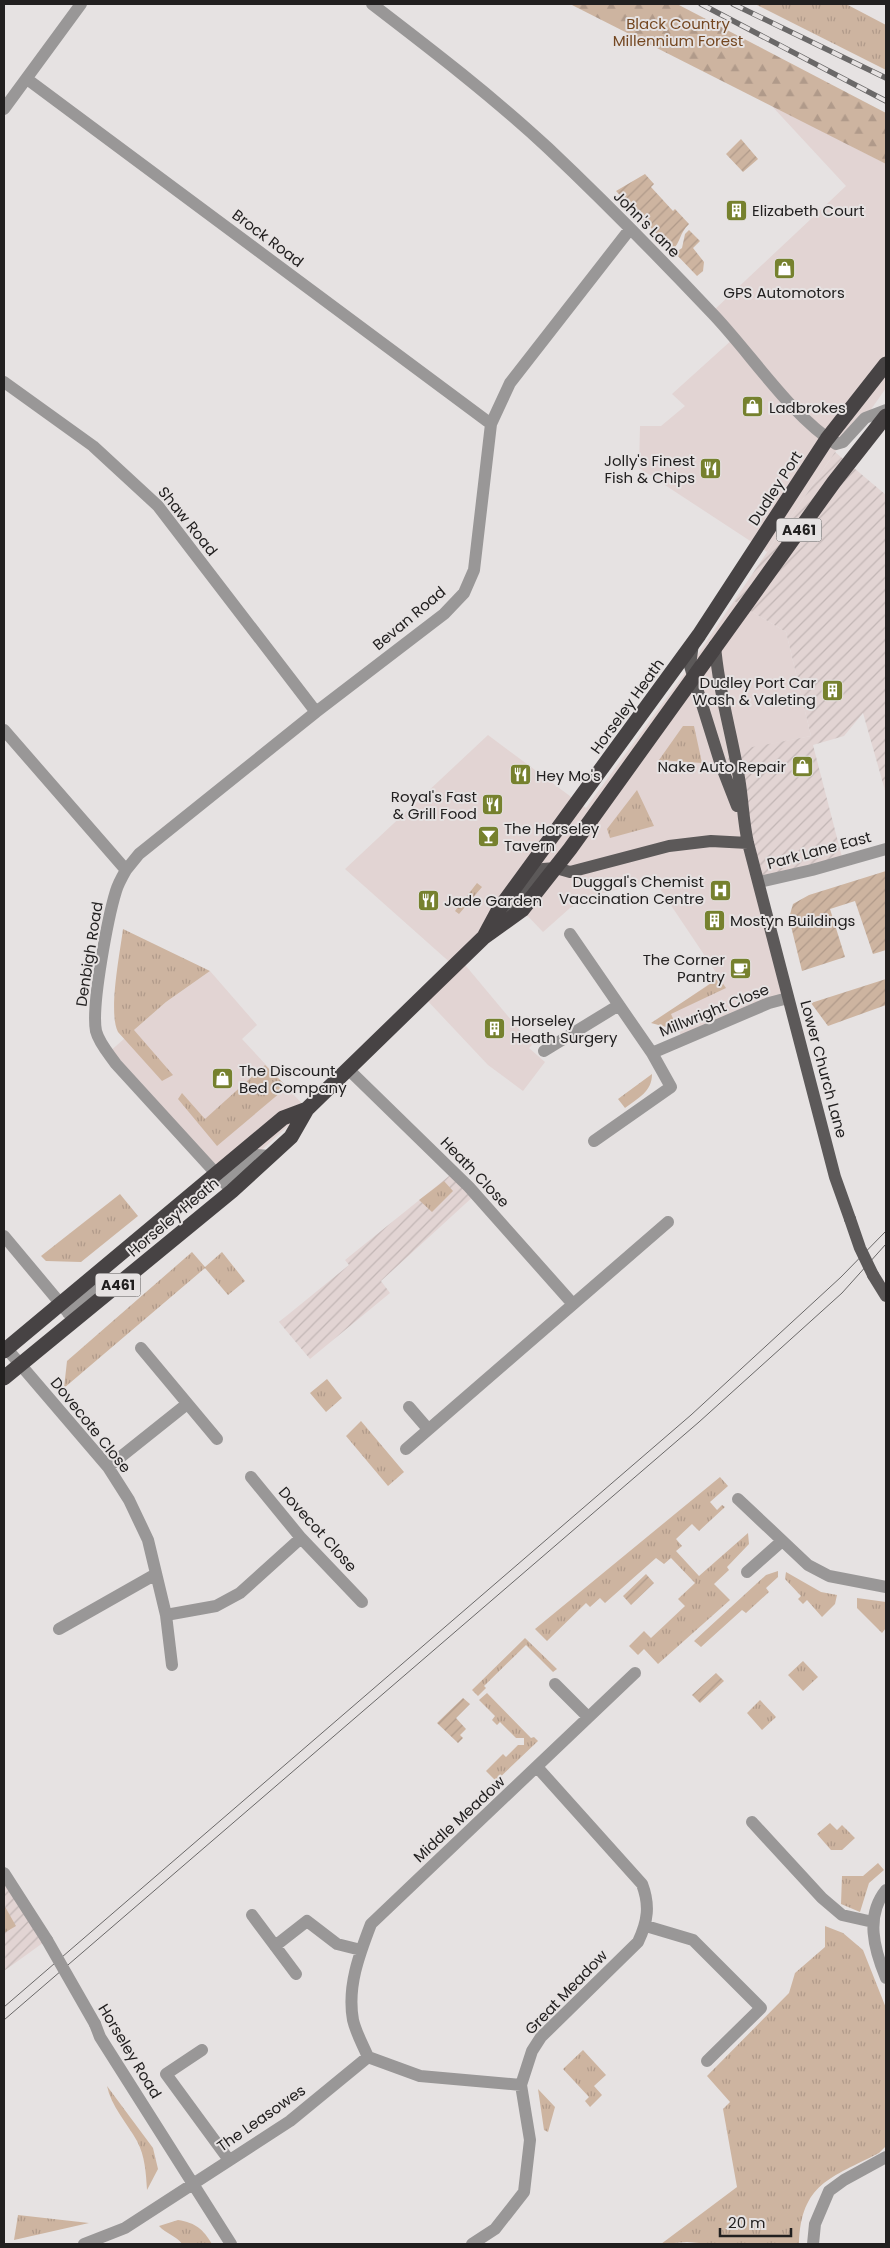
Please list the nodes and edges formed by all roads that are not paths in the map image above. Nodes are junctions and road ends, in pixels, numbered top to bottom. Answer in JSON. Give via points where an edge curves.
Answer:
{"nodes":[{"id":1,"x":81,"y":4,"type":"edge"},
{"id":2,"x":372,"y":4,"type":"edge"},
{"id":3,"x":26,"y":79,"type":"junction"},
{"id":4,"x":4,"y":109,"type":"edge"},
{"id":5,"x":630,"y":229,"type":"junction"},
{"id":6,"x":886,"y":364,"type":"edge"},
{"id":7,"x":4,"y":382,"type":"edge"},
{"id":8,"x":886,"y":410,"type":"edge"},
{"id":9,"x":886,"y":416,"type":"edge"},
{"id":10,"x":491,"y":424,"type":"junction"},
{"id":11,"x":827,"y":438,"type":"junction"},
{"id":12,"x":696,"y":639,"type":"junction"},
{"id":13,"x":715,"y":645,"type":"junction"},
{"id":14,"x":695,"y":675,"type":"junction"},
{"id":15,"x":316,"y":712,"type":"junction"},
{"id":16,"x":4,"y":730,"type":"edge"},
{"id":17,"x":743,"y":820,"type":"junction"},
{"id":18,"x":748,"y":843,"type":"junction"},
{"id":19,"x":886,"y":849,"type":"edge"},
{"id":20,"x":556,"y":868,"type":"junction"},
{"id":21,"x":126,"y":870,"type":"junction"},
{"id":22,"x":759,"y":882,"type":"junction"},
{"id":23,"x":499,"y":909,"type":"junction"},
{"id":24,"x":570,"y":934,"type":"dead end"},
{"id":25,"x":483,"y":938,"type":"junction"},
{"id":26,"x":788,"y":998,"type":"junction"},
{"id":27,"x":618,"y":1005,"type":"junction"},
{"id":28,"x":544,"y":1051,"type":"dead end"},
{"id":29,"x":652,"y":1053,"type":"junction"},
{"id":30,"x":349,"y":1070,"type":"junction"},
{"id":31,"x":308,"y":1109,"type":"junction"},
{"id":32,"x":594,"y":1141,"type":"dead end"},
{"id":33,"x":224,"y":1182,"type":"junction"},
{"id":34,"x":668,"y":1222,"type":"dead end"},
{"id":35,"x":4,"y":1236,"type":"edge"},
{"id":36,"x":886,"y":1296,"type":"edge"},
{"id":37,"x":572,"y":1303,"type":"junction"},
{"id":38,"x":68,"y":1313,"type":"junction"},
{"id":39,"x":141,"y":1348,"type":"dead end"},
{"id":40,"x":10,"y":1358,"type":"edge"},
{"id":41,"x":4,"y":1378,"type":"edge"},
{"id":42,"x":187,"y":1404,"type":"junction"},
{"id":43,"x":409,"y":1407,"type":"dead end"},
{"id":44,"x":428,"y":1429,"type":"junction"},
{"id":45,"x":217,"y":1439,"type":"dead end"},
{"id":46,"x":406,"y":1449,"type":"dead end"},
{"id":47,"x":108,"y":1467,"type":"junction"},
{"id":48,"x":251,"y":1477,"type":"dead end"},
{"id":49,"x":738,"y":1499,"type":"dead end"},
{"id":50,"x":301,"y":1538,"type":"junction"},
{"id":51,"x":782,"y":1541,"type":"junction"},
{"id":52,"x":747,"y":1572,"type":"dead end"},
{"id":53,"x":156,"y":1574,"type":"junction"},
{"id":54,"x":886,"y":1587,"type":"edge"},
{"id":55,"x":362,"y":1602,"type":"dead end"},
{"id":56,"x":166,"y":1614,"type":"junction"},
{"id":57,"x":59,"y":1629,"type":"dead end"},
{"id":58,"x":172,"y":1665,"type":"dead end"},
{"id":59,"x":635,"y":1673,"type":"dead end"},
{"id":60,"x":555,"y":1684,"type":"dead end"},
{"id":61,"x":588,"y":1717,"type":"junction"},
{"id":62,"x":537,"y":1767,"type":"junction"},
{"id":63,"x":752,"y":1822,"type":"dead end"},
{"id":64,"x":4,"y":1873,"type":"edge"},
{"id":65,"x":886,"y":1890,"type":"edge"},
{"id":66,"x":252,"y":1915,"type":"dead end"},
{"id":67,"x":873,"y":1922,"type":"junction"},
{"id":68,"x":646,"y":1926,"type":"junction"},
{"id":69,"x":275,"y":1946,"type":"junction"},
{"id":70,"x":361,"y":1950,"type":"junction"},
{"id":71,"x":296,"y":1974,"type":"dead end"},
{"id":72,"x":886,"y":1978,"type":"edge"},
{"id":73,"x":202,"y":2050,"type":"dead end"},
{"id":74,"x":368,"y":2057,"type":"junction"},
{"id":75,"x":707,"y":2062,"type":"dead end"},
{"id":76,"x":521,"y":2085,"type":"junction"},
{"id":77,"x":886,"y":2157,"type":"edge"},
{"id":78,"x":229,"y":2160,"type":"junction"},
{"id":79,"x":193,"y":2183,"type":"junction"},
{"id":80,"x":84,"y":2244,"type":"edge"},
{"id":81,"x":231,"y":2244,"type":"edge"},
{"id":82,"x":472,"y":2244,"type":"edge"},
{"id":83,"x":813,"y":2244,"type":"edge"}],
"edges":[{"from":1,"to":3,"type":"street"},
{"from":2,"to":5,"type":"street","name":"John's Lane","via":[[461,72],[540,141]]},
{"from":3,"to":4,"type":"street"},
{"from":3,"to":10,"type":"street","name":"Brock Road"},
{"from":5,"to":10,"type":"street","name":"Bevan Road","via":[[510,383]]},
{"from":5,"to":11,"type":"street","name":"John's Lane","via":[[712,312],[794,406]]},
{"from":6,"to":11,"type":"highway","name":"Dudley Port","number":"A461"},
{"from":7,"to":15,"type":"street","name":"Shaw Road","via":[[93,446],[158,506]]},
{"from":8,"to":11,"type":"street","via":[[865,418],[843,442],[836,444]]},
{"from":9,"to":13,"type":"highway","number":"A461"},
{"from":10,"to":15,"type":"street","name":"Bevan Road","via":[[474,570],[464,593],[444,614]]},
{"from":11,"to":12,"type":"highway","name":"Dudley Port","number":"A461"},
{"from":12,"to":14,"type":"main road","via":[[690,666]]},
{"from":12,"to":23,"type":"highway","name":"Horseley Heath","number":"A461"},
{"from":13,"to":14,"type":"highway","name":"Horseley Heath","number":"A461"},
{"from":13,"to":17,"type":"main road","via":[[717,672],[740,779]]},
{"from":14,"to":17,"type":"main road","via":[[721,765]]},
{"from":14,"to":20,"type":"highway","name":"Horseley Heath","number":"A461"},
{"from":15,"to":21,"type":"street","name":"Bevan Road","via":[[140,854]]},
{"from":16,"to":21,"type":"street"},
{"from":17,"to":18,"type":"main road"},
{"from":18,"to":20,"type":"main road","name":"Horseley Heath","via":[[711,840],[669,846],[570,872]]},
{"from":18,"to":22,"type":"main road","name":"Lower Church Lane"},
{"from":19,"to":22,"type":"street","name":"Park Lane East"},
{"from":20,"to":23,"type":"main road","name":"Horseley Heath","via":[[543,869],[514,904]]},
{"from":20,"to":25,"type":"highway","name":"Horseley Heath","number":"A461","via":[[522,910]]},
{"from":21,"to":33,"type":"street","name":"Denbigh Road","via":[[111,908],[98,993],[96,1031],[116,1064]]},
{"from":22,"to":26,"type":"main road","name":"Lower Church Lane"},
{"from":23,"to":25,"type":"highway","name":"Horseley Heath","number":"A461"},
{"from":24,"to":27,"type":"street","name":"Millwright Close"},
{"from":25,"to":30,"type":"highway","name":"Horseley Heath","number":"A461"},
{"from":26,"to":29,"type":"street","name":"Millwright Close"},
{"from":26,"to":36,"type":"main road","name":"Lower Church Lane","bridge":true,"via":[[835,1178],[860,1248]]},
{"from":27,"to":28,"type":"street"},
{"from":27,"to":29,"type":"street","name":"Millwright Close"},
{"from":29,"to":32,"type":"street","name":"Millwright Close","via":[[671,1087]]},
{"from":30,"to":31,"type":"highway","name":"Horseley Heath","number":"A461"},
{"from":30,"to":37,"type":"street","name":"Heath Close","via":[[469,1187]]},
{"from":31,"to":33,"type":"highway","name":"Horseley Heath","number":"A461","via":[[283,1118]]},
{"from":31,"to":33,"type":"highway","name":"Horseley Heath","number":"A461","via":[[291,1137],[270,1156]]},
{"from":33,"to":38,"type":"highway","name":"Horseley Heath","number":"A461"},
{"from":33,"to":38,"type":"highway","name":"Horseley Heath","number":"A461","via":[[122,1282]]},
{"from":34,"to":37,"type":"street"},
{"from":35,"to":38,"type":"street"},
{"from":37,"to":44,"type":"street"},
{"from":38,"to":40,"type":"highway","name":"Horseley Heath","number":"A461"},
{"from":38,"to":40,"type":"highway","name":"Horseley Heath","number":"A461"},
{"from":39,"to":42,"type":"street"},
{"from":40,"to":41,"type":"highway","name":"Horseley Heath","number":"A461"},
{"from":40,"to":47,"type":"street","name":"Dovecote Close"},
{"from":42,"to":45,"type":"street"},
{"from":42,"to":47,"type":"street"},
{"from":43,"to":44,"type":"street"},
{"from":44,"to":46,"type":"street"},
{"from":47,"to":53,"type":"street","name":"Dovecote Close","via":[[129,1500],[148,1540]]},
{"from":48,"to":50,"type":"street","name":"Dovecot Close"},
{"from":49,"to":51,"type":"street"},
{"from":50,"to":55,"type":"street","name":"Dovecot Close"},
{"from":50,"to":56,"type":"street","via":[[240,1593],[198,1611]]},
{"from":51,"to":52,"type":"street"},
{"from":51,"to":54,"type":"street","via":[[808,1565],[829,1576]]},
{"from":53,"to":56,"type":"street","name":"Dovecote Close"},
{"from":53,"to":57,"type":"street"},
{"from":56,"to":58,"type":"street","name":"Dovecote Close"},
{"from":59,"to":61,"type":"street","name":"Middle Meadow"},
{"from":60,"to":61,"type":"street"},
{"from":61,"to":62,"type":"street","name":"Middle Meadow"},
{"from":62,"to":68,"type":"street","name":"Great Meadow","via":[[642,1884],[649,1902]]},
{"from":62,"to":70,"type":"street","name":"Middle Meadow","via":[[371,1924]]},
{"from":63,"to":67,"type":"street","via":[[822,1898],[842,1915]]},
{"from":64,"to":79,"type":"street","name":"Horseley Road","bridge":true,"via":[[47,1940],[100,2037]]},
{"from":65,"to":67,"type":"street","via":[[880,1897]]},
{"from":66,"to":69,"type":"street"},
{"from":67,"to":72,"type":"street","via":[[875,1947]]},
{"from":68,"to":75,"type":"street","via":[[693,1940],[761,2008]]},
{"from":68,"to":76,"type":"street","name":"Great Meadow","via":[[638,1942],[541,2037],[532,2051]]},
{"from":69,"to":70,"type":"street","via":[[307,1921],[337,1944]]},
{"from":69,"to":71,"type":"street"},
{"from":70,"to":74,"type":"street","name":"Middle Meadow","via":[[352,1991],[353,2020]]},
{"from":73,"to":78,"type":"street","name":"Horseley Road","via":[[166,2074]]},
{"from":74,"to":76,"type":"street","via":[[420,2076]]},
{"from":74,"to":78,"type":"street","name":"The Leasowes","via":[[290,2121]]},
{"from":76,"to":82,"type":"street","name":"Great Meadow","via":[[530,2140],[524,2192],[495,2229]]},
{"from":77,"to":83,"type":"street","via":[[829,2191],[815,2224]]},
{"from":78,"to":79,"type":"street","name":"The Leasowes"},
{"from":79,"to":80,"type":"street","name":"The Leasowes","via":[[125,2228]]},
{"from":79,"to":81,"type":"street","name":"Horseley Road"}]}
